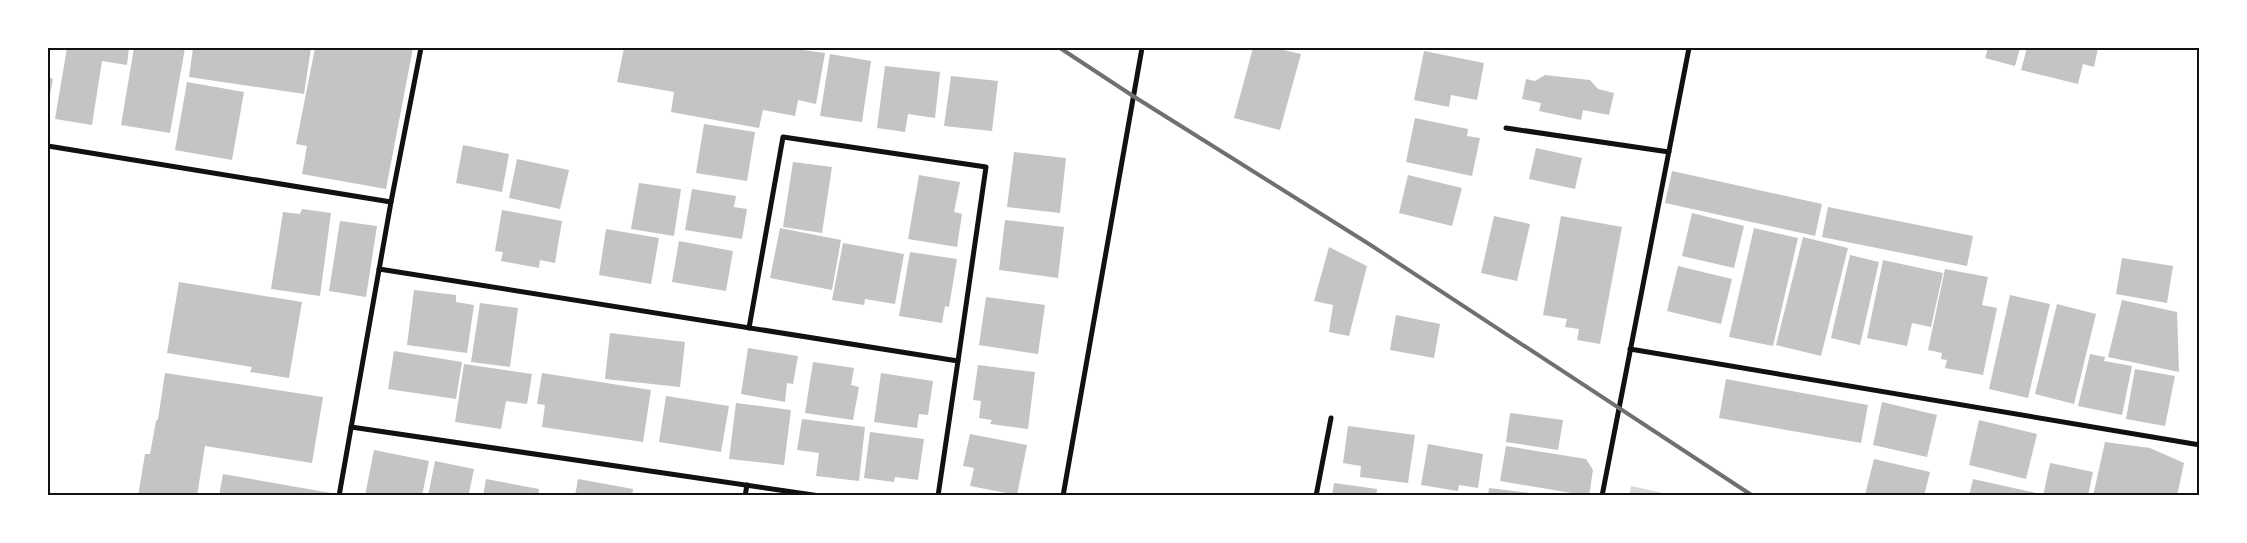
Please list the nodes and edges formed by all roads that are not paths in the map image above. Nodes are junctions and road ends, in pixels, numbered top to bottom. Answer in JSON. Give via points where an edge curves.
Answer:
{"nodes":[{"id":1,"x":422,"y":48,"type":"edge"},
{"id":2,"x":1142,"y":48,"type":"edge"},
{"id":3,"x":1689,"y":48,"type":"edge"},
{"id":4,"x":1506,"y":128,"type":"dead end"},
{"id":5,"x":48,"y":146,"type":"edge"},
{"id":6,"x":1668,"y":152,"type":"junction"},
{"id":7,"x":391,"y":202,"type":"junction"},
{"id":8,"x":379,"y":269,"type":"junction"},
{"id":9,"x":749,"y":328,"type":"junction"},
{"id":10,"x":1630,"y":348,"type":"junction"},
{"id":11,"x":958,"y":361,"type":"junction"},
{"id":12,"x":1331,"y":418,"type":"dead end"},
{"id":13,"x":351,"y":427,"type":"junction"},
{"id":14,"x":2200,"y":444,"type":"edge"},
{"id":15,"x":747,"y":485,"type":"junction"},
{"id":16,"x":339,"y":496,"type":"edge"},
{"id":17,"x":745,"y":496,"type":"edge"},
{"id":18,"x":820,"y":496,"type":"edge"},
{"id":19,"x":938,"y":496,"type":"edge"},
{"id":20,"x":1063,"y":496,"type":"edge"},
{"id":21,"x":1316,"y":496,"type":"edge"},
{"id":22,"x":1602,"y":496,"type":"edge"}],
"edges":[{"from":1,"to":7,"type":"street"},
{"from":2,"to":20,"type":"street"},
{"from":3,"to":6,"type":"street"},
{"from":4,"to":6,"type":"street"},
{"from":5,"to":7,"type":"street"},
{"from":6,"to":10,"type":"street"},
{"from":7,"to":8,"type":"street"},
{"from":8,"to":9,"type":"street"},
{"from":8,"to":13,"type":"street"},
{"from":9,"to":11,"type":"street"},
{"from":9,"to":11,"type":"street","via":[[783,137],[986,167]]},
{"from":10,"to":14,"type":"street"},
{"from":10,"to":22,"type":"street"},
{"from":11,"to":19,"type":"street"},
{"from":12,"to":21,"type":"street"},
{"from":13,"to":15,"type":"street"},
{"from":13,"to":16,"type":"street"},
{"from":15,"to":17,"type":"street"},
{"from":15,"to":18,"type":"street"}]}
